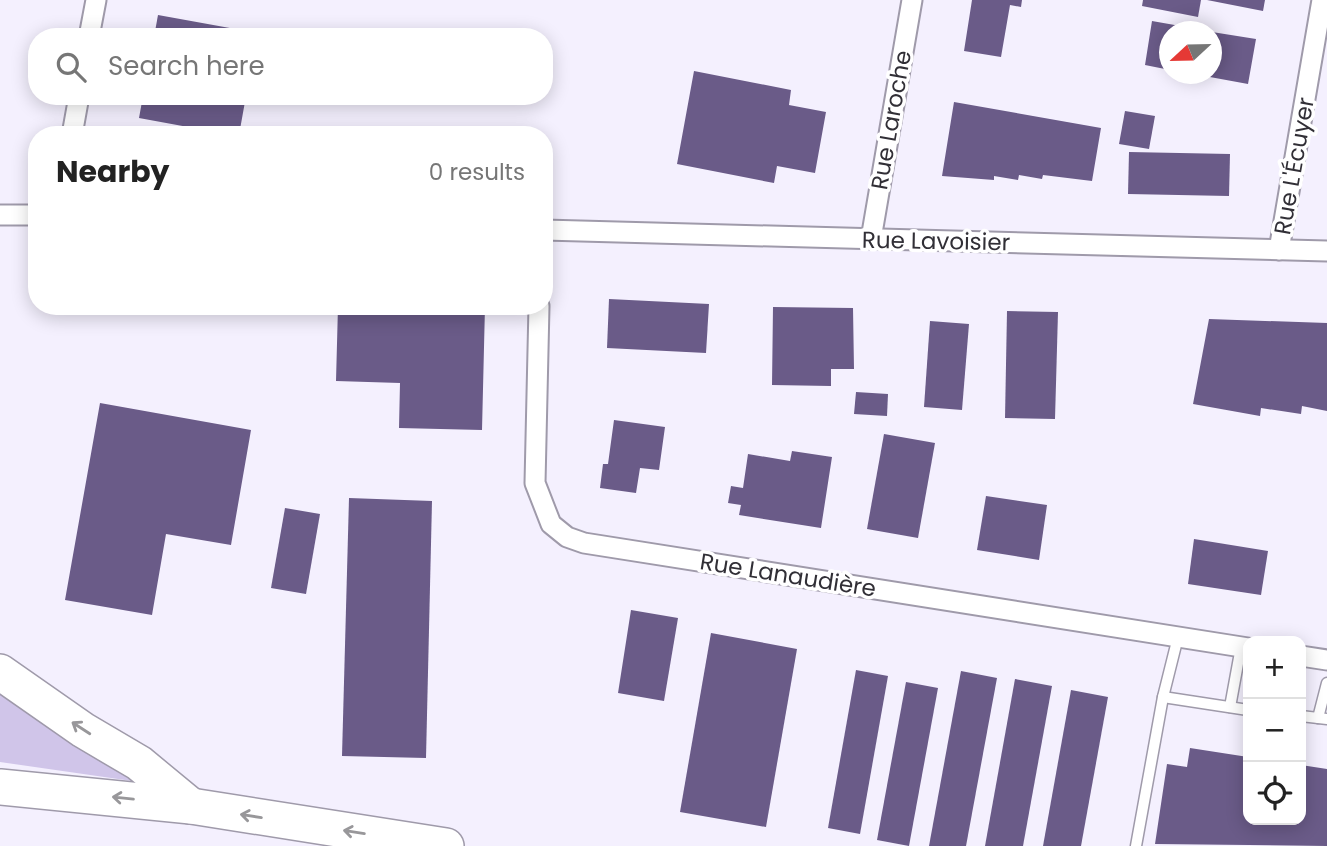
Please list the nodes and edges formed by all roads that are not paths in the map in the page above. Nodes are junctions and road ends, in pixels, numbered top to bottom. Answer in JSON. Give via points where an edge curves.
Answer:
{"nodes":[{"id":1,"x":96,"y":0,"type":"edge"},
{"id":2,"x":912,"y":0,"type":"edge"},
{"id":3,"x":1322,"y":0,"type":"edge"},
{"id":4,"x":91,"y":28,"type":"edge"},
{"id":5,"x":77,"y":105,"type":"edge"},
{"id":6,"x":74,"y":126,"type":"edge"},
{"id":7,"x":0,"y":215,"type":"edge"},
{"id":8,"x":28,"y":215,"type":"edge"},
{"id":9,"x":553,"y":230,"type":"edge"},
{"id":10,"x":871,"y":239,"type":"junction"},
{"id":11,"x":1279,"y":250,"type":"junction"},
{"id":12,"x":1327,"y":251,"type":"edge"},
{"id":13,"x":539,"y":315,"type":"edge"},
{"id":14,"x":1178,"y":637,"type":"junction"},
{"id":15,"x":1243,"y":647,"type":"edge"},
{"id":16,"x":1243,"y":655,"type":"edge"},
{"id":17,"x":1306,"y":657,"type":"edge"},
{"id":18,"x":1327,"y":660,"type":"edge"},
{"id":19,"x":0,"y":672,"type":"edge"},
{"id":20,"x":1327,"y":683,"type":"edge"},
{"id":21,"x":1163,"y":697,"type":"junction"},
{"id":22,"x":1230,"y":707,"type":"junction"},
{"id":23,"x":1243,"y":709,"type":"edge"},
{"id":24,"x":1322,"y":719,"type":"edge"},
{"id":25,"x":0,"y":786,"type":"edge"},
{"id":26,"x":191,"y":806,"type":"junction"},
{"id":27,"x":446,"y":846,"type":"edge"},
{"id":28,"x":1136,"y":846,"type":"edge"}],
"edges":[{"from":1,"to":4,"type":"street"},
{"from":2,"to":10,"type":"street","name":"Rue Laroche"},
{"from":3,"to":11,"type":"street","name":"Rue L'Écuyer"},
{"from":5,"to":6,"type":"street"},
{"from":7,"to":8,"type":"street"},
{"from":9,"to":10,"type":"street","name":"Rue Lavoisier"},
{"from":10,"to":11,"type":"street","name":"Rue Lavoisier"},
{"from":11,"to":12,"type":"street","name":"Rue Lavoisier"},
{"from":13,"to":14,"type":"street","name":"Rue Lanaudière","via":[[535,483],[551,524],[567,537]]},
{"from":14,"to":15,"type":"street","name":"Rue Lanaudière"},
{"from":14,"to":21,"type":"lane"},
{"from":16,"to":22,"type":"lane"},
{"from":17,"to":18,"type":"street"},
{"from":26,"to":19,"type":"highway","one_way":true,"via":[[139,763]]},
{"from":20,"to":24,"type":"lane"},
{"from":21,"to":22,"type":"lane"},
{"from":21,"to":28,"type":"lane"},
{"from":22,"to":23,"type":"lane"},
{"from":26,"to":25,"type":"highway","one_way":true},
{"from":27,"to":26,"type":"highway","one_way":true}]}
